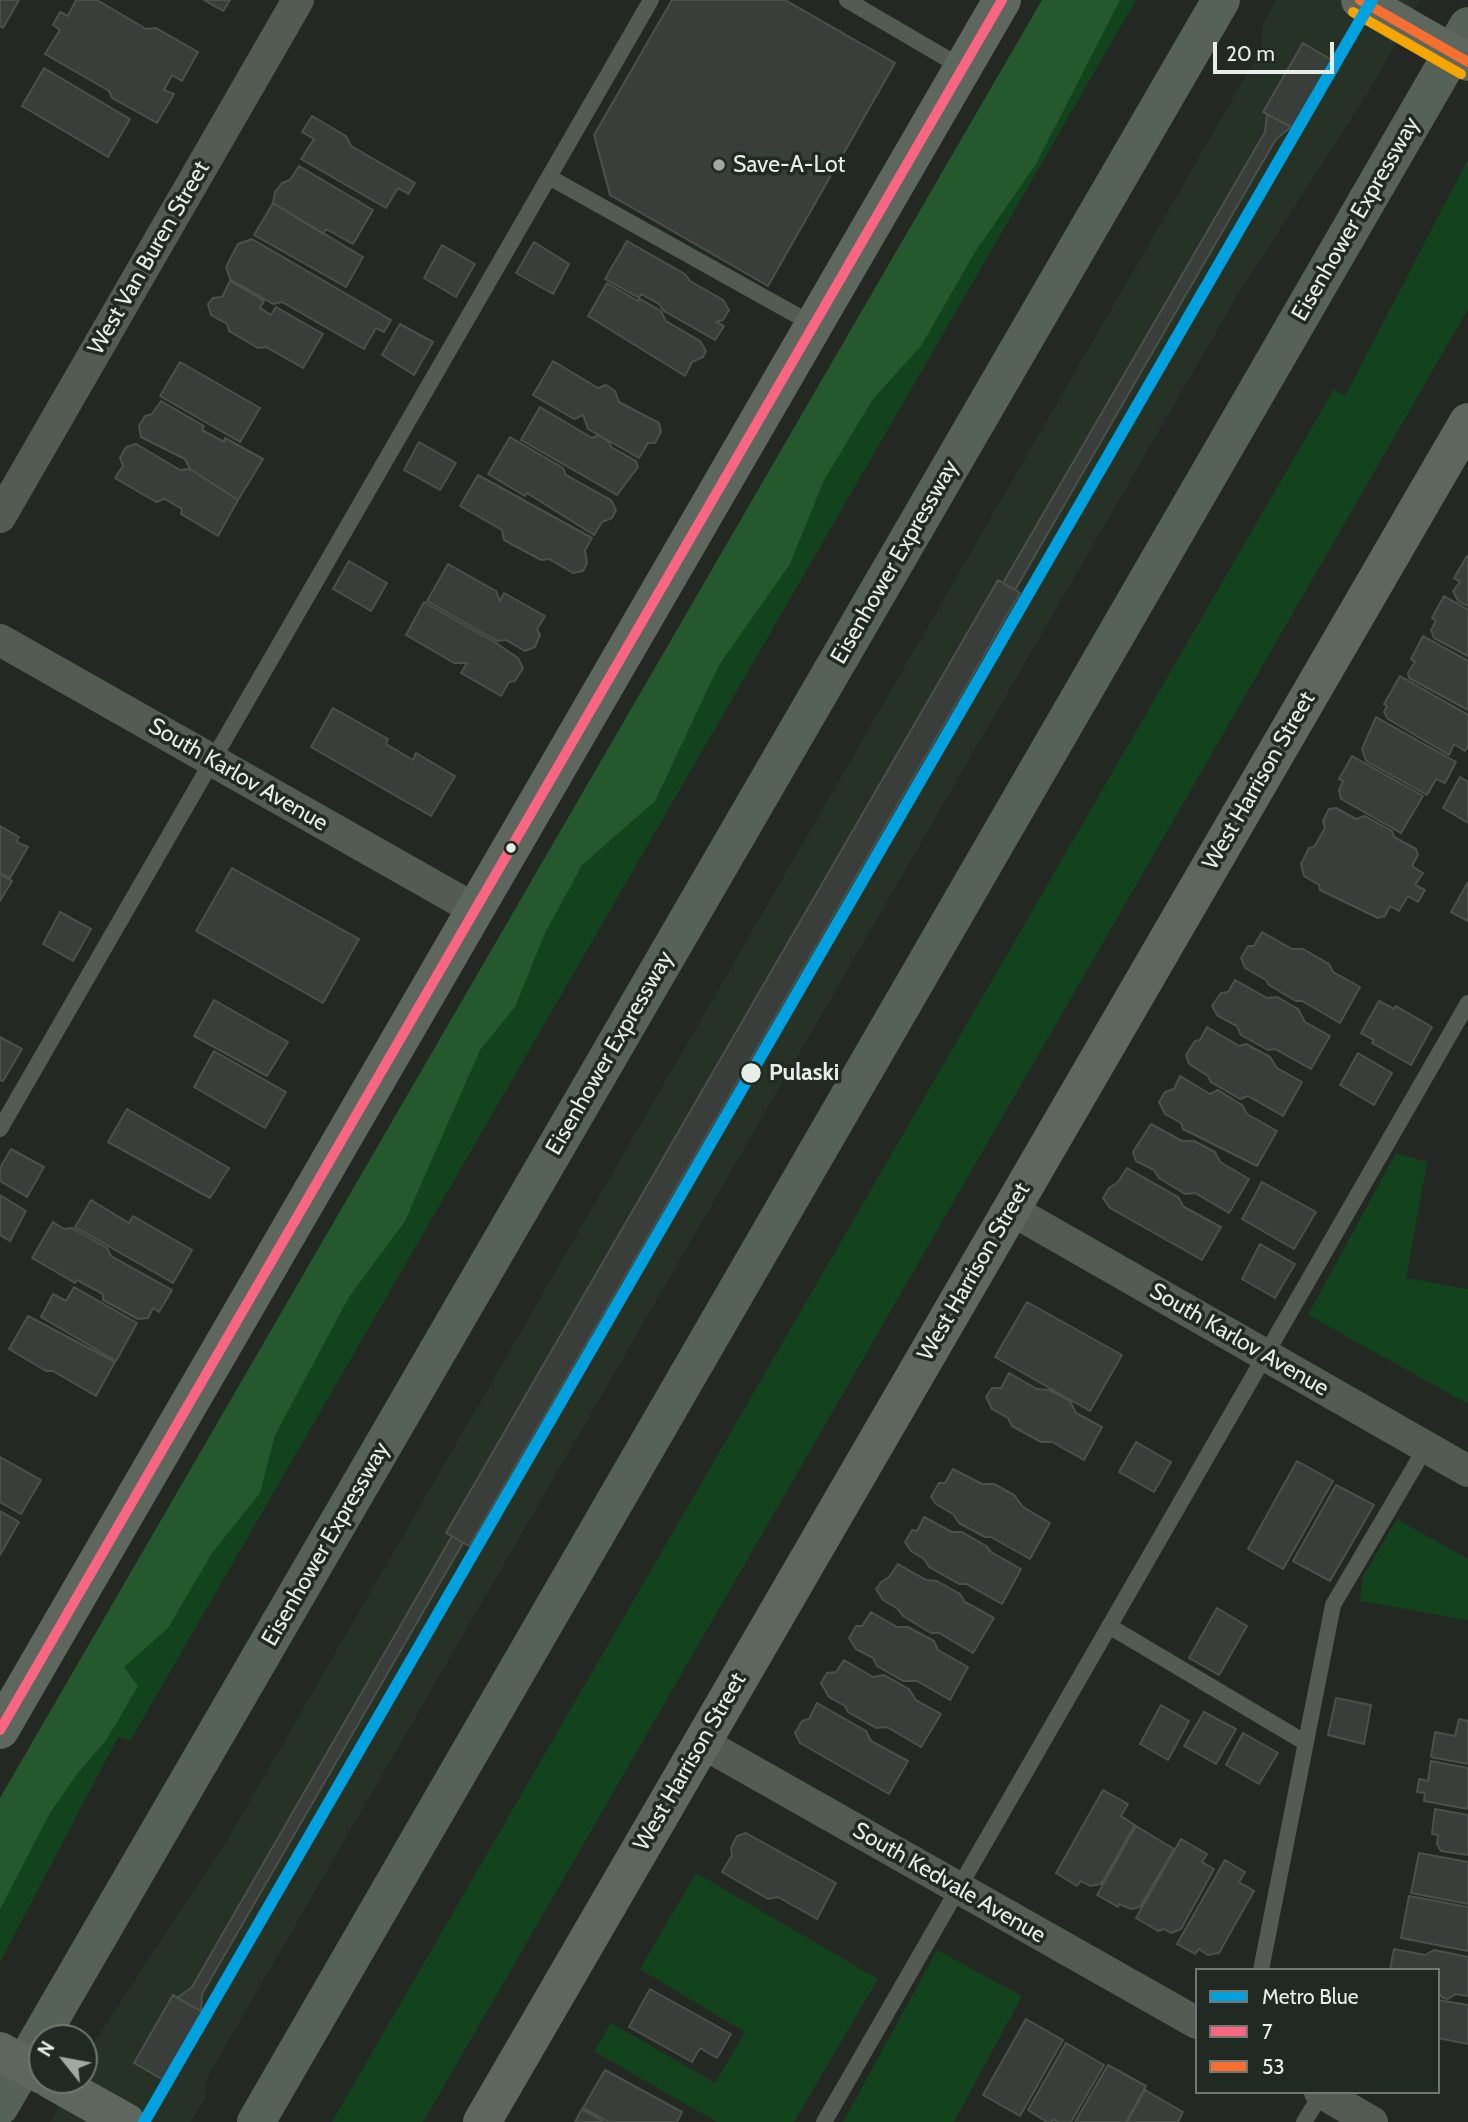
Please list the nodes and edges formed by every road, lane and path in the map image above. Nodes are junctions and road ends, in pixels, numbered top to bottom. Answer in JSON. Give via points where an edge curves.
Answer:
{"nodes":[{"id":1,"x":298,"y":0,"type":"edge"},
{"id":2,"x":651,"y":0,"type":"edge"},
{"id":3,"x":849,"y":0,"type":"edge"},
{"id":4,"x":1002,"y":0,"type":"edge"},
{"id":5,"x":1221,"y":0,"type":"edge"},
{"id":6,"x":1360,"y":0,"type":"edge"},
{"id":7,"x":1468,"y":26,"type":"edge"},
{"id":8,"x":1468,"y":62,"type":"edge"},
{"id":9,"x":963,"y":68,"type":"junction"},
{"id":10,"x":549,"y":177,"type":"junction"},
{"id":11,"x":814,"y":325,"type":"junction"},
{"id":12,"x":1468,"y":422,"type":"edge"},
{"id":13,"x":0,"y":517,"type":"edge"},
{"id":14,"x":0,"y":640,"type":"edge"},
{"id":15,"x":212,"y":760,"type":"junction"},
{"id":16,"x":476,"y":910,"type":"junction"},
{"id":17,"x":1468,"y":1003,"type":"edge"},
{"id":18,"x":0,"y":1129,"type":"edge"},
{"id":19,"x":1010,"y":1209,"type":"junction"},
{"id":20,"x":1264,"y":1354,"type":"junction"},
{"id":21,"x":1426,"y":1447,"type":"junction"},
{"id":22,"x":1468,"y":1471,"type":"edge"},
{"id":23,"x":1109,"y":1626,"type":"junction"},
{"id":24,"x":0,"y":1730,"type":"edge"},
{"id":25,"x":701,"y":1742,"type":"junction"},
{"id":26,"x":1306,"y":1743,"type":"junction"},
{"id":27,"x":960,"y":1889,"type":"junction"},
{"id":28,"x":1261,"y":1968,"type":"edge"},
{"id":29,"x":1195,"y":2022,"type":"edge"},
{"id":30,"x":0,"y":2051,"type":"edge"},
{"id":31,"x":28,"y":2067,"type":"edge"},
{"id":32,"x":76,"y":2094,"type":"edge"},
{"id":33,"x":1320,"y":2094,"type":"edge"},
{"id":34,"x":1323,"y":2094,"type":"edge"},
{"id":35,"x":0,"y":2106,"type":"edge"},
{"id":36,"x":126,"y":2122,"type":"edge"},
{"id":37,"x":256,"y":2122,"type":"edge"},
{"id":38,"x":482,"y":2122,"type":"edge"},
{"id":39,"x":824,"y":2122,"type":"edge"},
{"id":40,"x":1304,"y":2122,"type":"edge"},
{"id":41,"x":1372,"y":2122,"type":"edge"}],
"edges":[{"from":1,"to":13,"type":"street","name":"West Van Buren Street"},
{"from":2,"to":10,"type":"lane"},
{"from":3,"to":9,"type":"lane"},
{"from":4,"to":9,"type":"street"},
{"from":5,"to":35,"type":"highway","name":"Eisenhower Expressway"},
{"from":6,"to":8,"type":"street","bridge":true},
{"from":7,"to":37,"type":"highway","name":"Eisenhower Expressway"},
{"from":9,"to":11,"type":"street"},
{"from":10,"to":11,"type":"lane"},
{"from":10,"to":15,"type":"lane"},
{"from":11,"to":16,"type":"street"},
{"from":12,"to":19,"type":"street","name":"West Harrison Street"},
{"from":14,"to":15,"type":"street","name":"South Karlov Avenue"},
{"from":15,"to":16,"type":"street","name":"South Karlov Avenue"},
{"from":15,"to":18,"type":"lane"},
{"from":16,"to":24,"type":"street"},
{"from":17,"to":20,"type":"lane"},
{"from":19,"to":20,"type":"street","name":"South Karlov Avenue"},
{"from":19,"to":25,"type":"street","name":"West Harrison Street"},
{"from":20,"to":21,"type":"street","name":"South Karlov Avenue"},
{"from":20,"to":23,"type":"lane"},
{"from":21,"to":22,"type":"street","name":"South Karlov Avenue"},
{"from":21,"to":26,"type":"lane","via":[[1333,1605]]},
{"from":23,"to":26,"type":"lane"},
{"from":23,"to":27,"type":"lane"},
{"from":25,"to":27,"type":"street","name":"South Kedvale Avenue"},
{"from":25,"to":38,"type":"street","name":"West Harrison Street"},
{"from":26,"to":28,"type":"lane"},
{"from":27,"to":29,"type":"street","name":"South Kedvale Avenue"},
{"from":27,"to":39,"type":"lane"},
{"from":30,"to":31,"type":"street","bridge":true},
{"from":32,"to":36,"type":"street"},
{"from":33,"to":40,"type":"lane"},
{"from":34,"to":41,"type":"street"}]}
